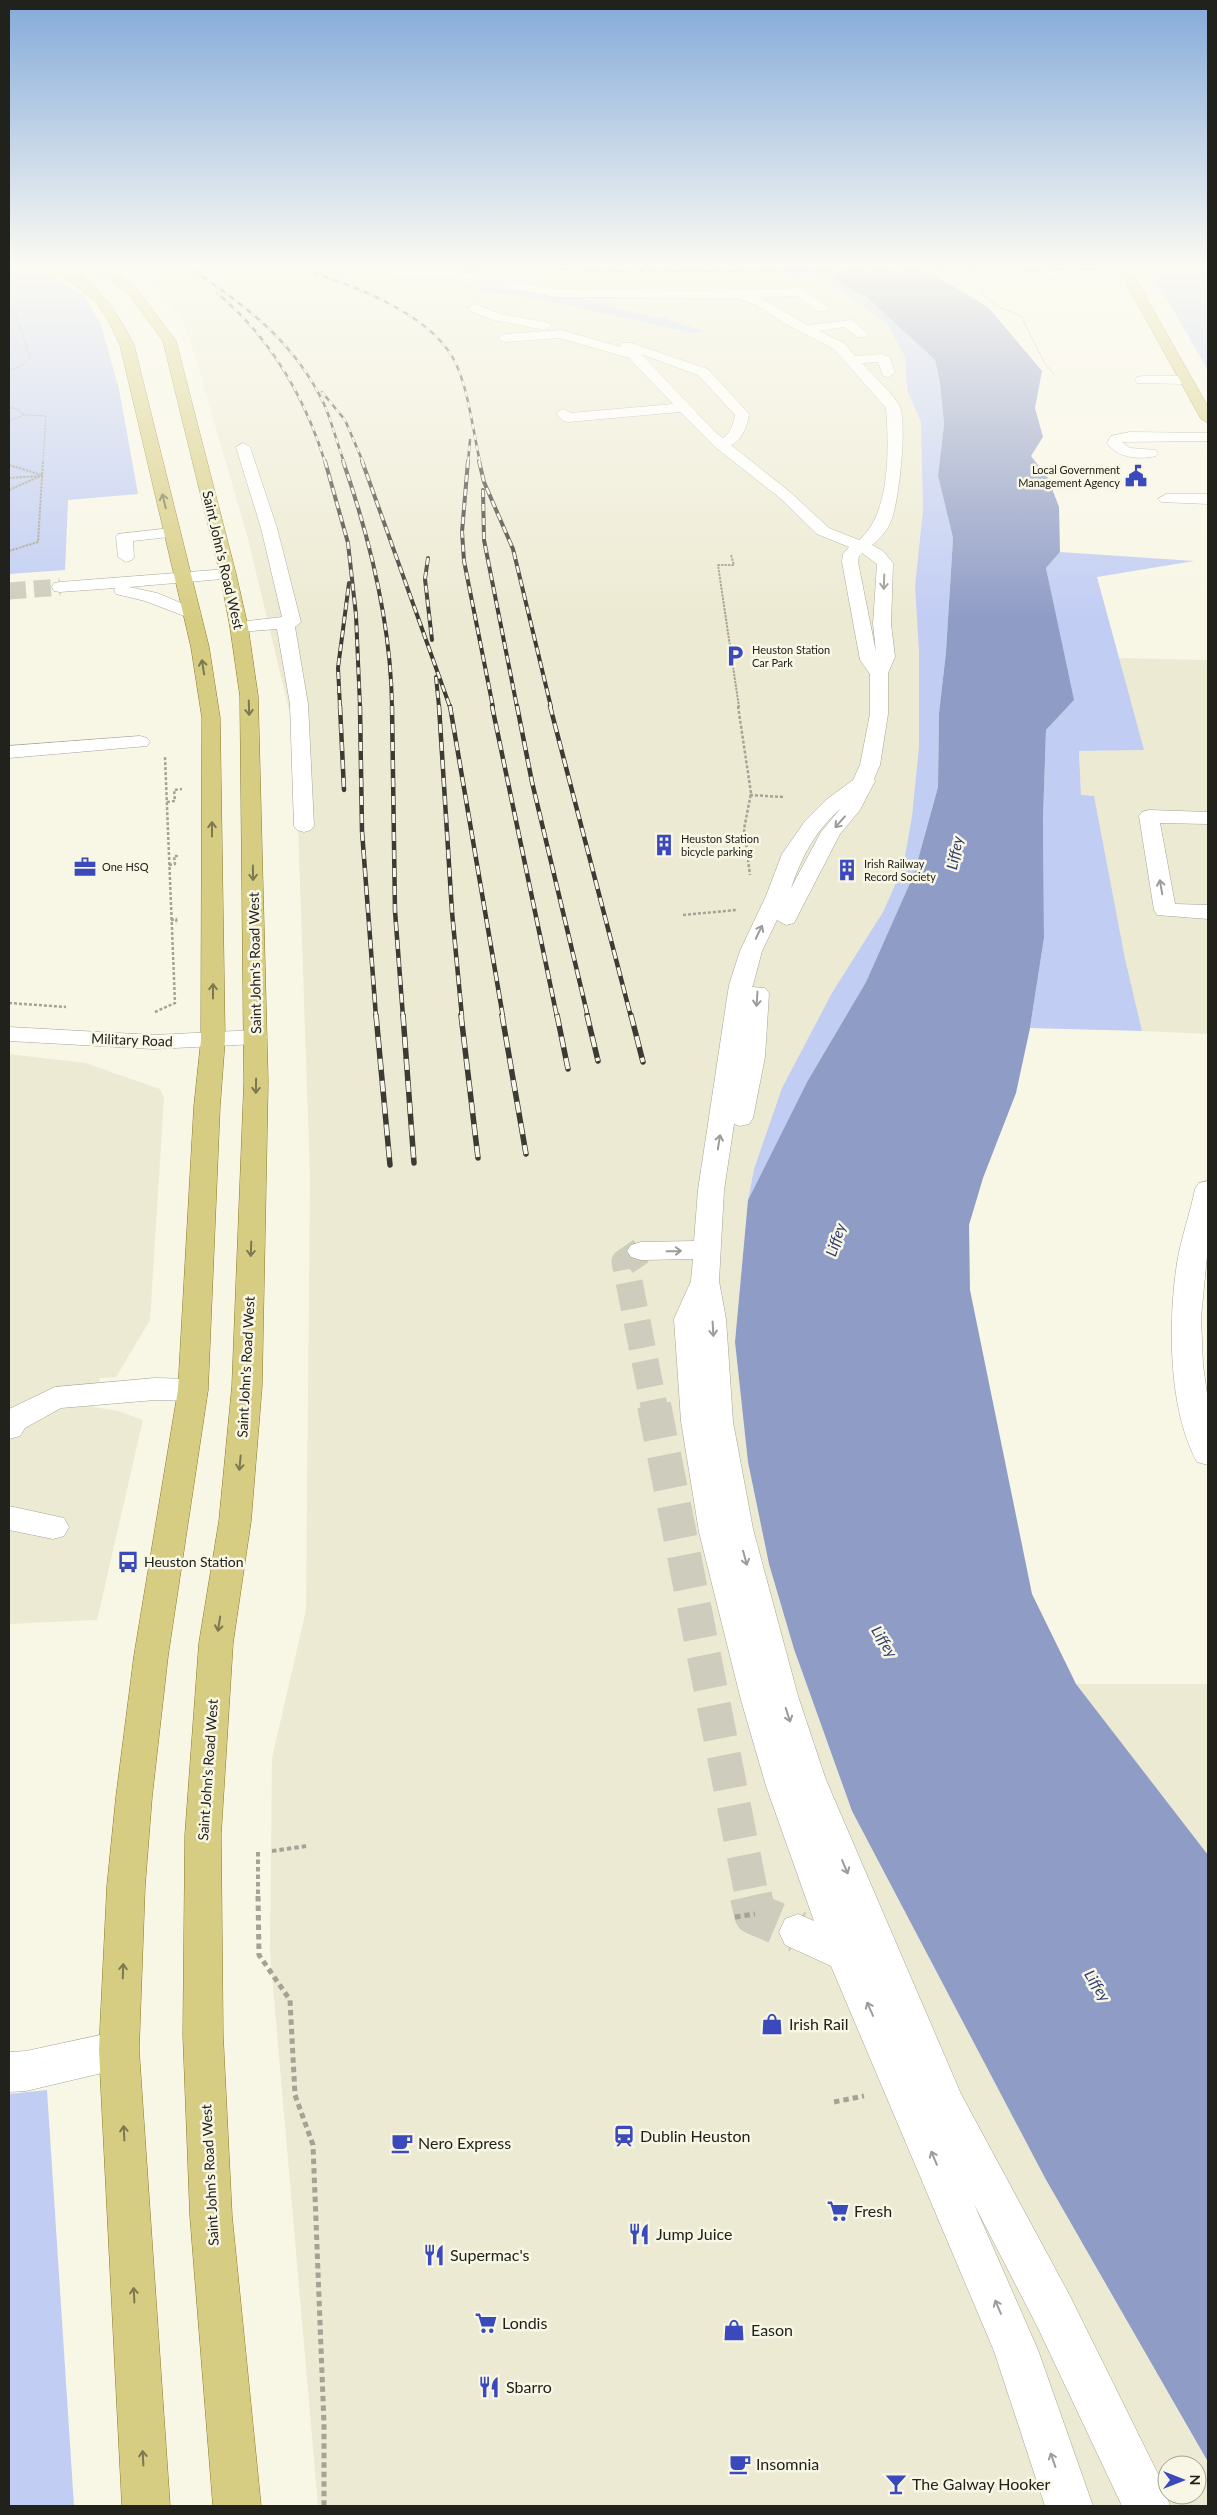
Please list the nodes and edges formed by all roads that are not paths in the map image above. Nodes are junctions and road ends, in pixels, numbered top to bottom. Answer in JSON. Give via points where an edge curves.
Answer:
{"nodes":[{"id":1,"x":136,"y":384,"type":"edge"},
{"id":2,"x":180,"y":384,"type":"edge"},
{"id":3,"x":661,"y":384,"type":"edge"},
{"id":4,"x":714,"y":384,"type":"edge"},
{"id":5,"x":873,"y":384,"type":"edge"},
{"id":6,"x":1188,"y":384,"type":"edge"},
{"id":7,"x":683,"y":407,"type":"junction"},
{"id":8,"x":564,"y":413,"type":"dead end"},
{"id":9,"x":1208,"y":419,"type":"edge"},
{"id":10,"x":1208,"y":437,"type":"edge"},
{"id":11,"x":720,"y":444,"type":"junction"},
{"id":12,"x":243,"y":447,"type":"dead end"},
{"id":13,"x":1151,"y":453,"type":"dead end"},
{"id":14,"x":1166,"y":499,"type":"dead end"},
{"id":15,"x":1208,"y":499,"type":"edge"},
{"id":16,"x":172,"y":533,"type":"junction"},
{"id":17,"x":861,"y":546,"type":"junction"},
{"id":18,"x":126,"y":557,"type":"dead end"},
{"id":19,"x":228,"y":574,"type":"junction"},
{"id":20,"x":183,"y":579,"type":"junction"},
{"id":21,"x":98,"y":584,"type":"junction"},
{"id":22,"x":60,"y":587,"type":"tunnel mouth"},
{"id":23,"x":192,"y":614,"type":"junction"},
{"id":24,"x":285,"y":622,"type":"junction"},
{"id":25,"x":239,"y":627,"type":"junction"},
{"id":26,"x":878,"y":674,"type":"junction"},
{"id":27,"x":140,"y":742,"type":"dead end"},
{"id":28,"x":9,"y":752,"type":"edge"},
{"id":29,"x":1208,"y":818,"type":"edge"},
{"id":30,"x":304,"y":826,"type":"dead end"},
{"id":31,"x":1208,"y":912,"type":"edge"},
{"id":32,"x":9,"y":1034,"type":"edge"},
{"id":33,"x":256,"y":1037,"type":"junction"},
{"id":34,"x":213,"y":1040,"type":"junction"},
{"id":35,"x":1208,"y":1189,"type":"edge"},
{"id":36,"x":641,"y":1251,"type":"dead end"},
{"id":37,"x":706,"y":1265,"type":"junction"},
{"id":38,"x":193,"y":1390,"type":"junction"},
{"id":39,"x":9,"y":1428,"type":"edge"},
{"id":40,"x":1207,"y":1450,"type":"edge"},
{"id":41,"x":9,"y":1518,"type":"edge"},
{"id":42,"x":53,"y":1527,"type":"dead end"},
{"id":43,"x":798,"y":1932,"type":"tunnel mouth"},
{"id":44,"x":845,"y":1953,"type":"junction"},
{"id":45,"x":119,"y":2050,"type":"junction"},
{"id":46,"x":9,"y":2072,"type":"edge"},
{"id":47,"x":146,"y":2506,"type":"edge"},
{"id":48,"x":237,"y":2506,"type":"edge"},
{"id":49,"x":1069,"y":2506,"type":"edge"},
{"id":50,"x":1146,"y":2506,"type":"edge"}],
"edges":[{"from":16,"to":1,"type":"main road","one_way":true},
{"from":2,"to":19,"type":"main road","name":"Saint John's Road West"},
{"from":3,"to":7,"type":"street"},
{"from":4,"to":11,"type":"street","via":[[742,414],[741,423],[731,440]]},
{"from":5,"to":17,"type":"street","via":[[893,408],[895,421],[890,498],[879,531]]},
{"from":6,"to":9,"type":"main road"},
{"from":7,"to":8,"type":"street","via":[[568,418]]},
{"from":7,"to":11,"type":"street"},
{"from":10,"to":13,"type":"street","via":[[1130,436],[1116,439],[1114,443],[1124,451]]},
{"from":11,"to":17,"type":"street","via":[[785,495],[825,533]]},
{"from":12,"to":24,"type":"street","via":[[269,528],[292,622]]},
{"from":14,"to":15,"type":"street"},
{"from":16,"to":18,"type":"street","via":[[124,537]]},
{"from":16,"to":20,"type":"main road"},
{"from":17,"to":26,"type":"street","via":[[850,554],[850,562],[869,660]]},
{"from":17,"to":26,"type":"street","one_way":true,"via":[[877,554],[885,563],[882,624],[886,657]]},
{"from":19,"to":20,"type":"street"},
{"from":19,"to":25,"type":"main road","name":"Saint John's Road West"},
{"from":20,"to":21,"type":"street"},
{"from":20,"to":23,"type":"main road"},
{"from":21,"to":22,"type":"street"},
{"from":21,"to":23,"type":"street","via":[[151,597]]},
{"from":34,"to":23,"type":"main road","one_way":true,"via":[[211,718]]},
{"from":24,"to":25,"type":"street"},
{"from":24,"to":30,"type":"street","via":[[299,704]]},
{"from":25,"to":33,"type":"main road","name":"Saint John's Road West","one_way":true,"via":[[248,696]]},
{"from":26,"to":37,"type":"street","via":[[879,714],[865,781],[801,885],[770,951],[758,986],[753,1057],[725,1192],[710,1223]]},
{"from":27,"to":28,"type":"street"},
{"from":31,"to":29,"type":"street","one_way":true,"via":[[1165,910],[1148,816]]},
{"from":32,"to":34,"type":"street","name":"Military Road","via":[[154,1042]]},
{"from":33,"to":34,"type":"street","name":"Military Road"},
{"from":33,"to":48,"type":"main road","name":"Saint John's Road West","one_way":true,"via":[[247,1386],[235,1522],[216,1643],[203,1835],[203,2035],[210,2206]]},
{"from":34,"to":38,"type":"main road"},
{"from":35,"to":40,"type":"street","via":[[1190,1272],[1187,1340],[1194,1404]]},
{"from":36,"to":37,"type":"street","one_way":true},
{"from":37,"to":44,"type":"street","via":[[688,1319],[696,1421],[715,1532],[742,1646],[784,1786]]},
{"from":37,"to":50,"type":"street","one_way":true,"via":[[718,1422],[737,1529],[781,1696],[808,1780],[947,2108],[1054,2312]]},
{"from":38,"to":39,"type":"street","via":[[155,1389],[55,1398],[14,1420]]},
{"from":45,"to":38,"type":"main road","one_way":true,"via":[[126,1886],[134,1797],[151,1656]]},
{"from":41,"to":42,"type":"street"},
{"from":43,"to":44,"type":"street"},
{"from":49,"to":44,"type":"street","one_way":true,"via":[[1016,2350]]},
{"from":45,"to":46,"type":"street"},
{"from":47,"to":45,"type":"main road","one_way":true}]}
